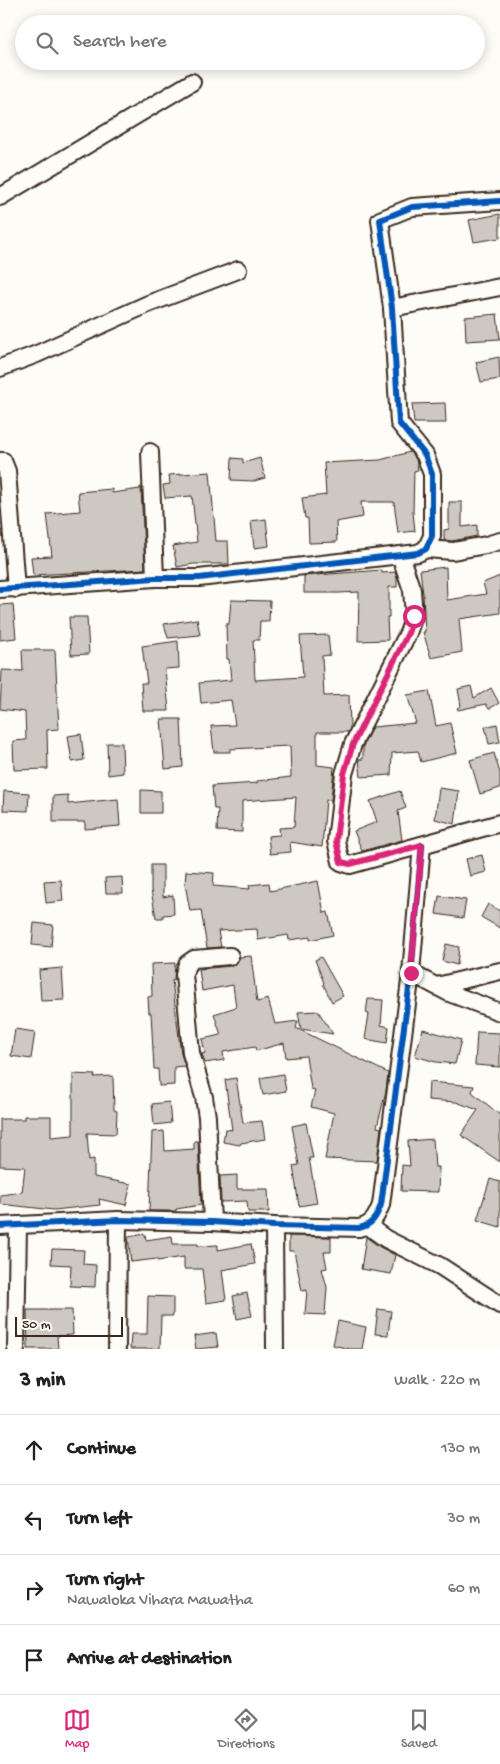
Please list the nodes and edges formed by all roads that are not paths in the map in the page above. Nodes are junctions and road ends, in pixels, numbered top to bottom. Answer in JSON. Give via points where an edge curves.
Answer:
{"nodes":[{"id":1,"x":192,"y":82,"type":"dead end"},
{"id":2,"x":0,"y":196,"type":"edge"},
{"id":3,"x":500,"y":201,"type":"edge"},
{"id":4,"x":238,"y":270,"type":"dead end"},
{"id":5,"x":500,"y":286,"type":"edge"},
{"id":6,"x":392,"y":308,"type":"junction"},
{"id":7,"x":0,"y":368,"type":"edge"},
{"id":8,"x":150,"y":452,"type":"dead end"},
{"id":9,"x":0,"y":461,"type":"edge"},
{"id":10,"x":500,"y":541,"type":"edge"},
{"id":11,"x":426,"y":549,"type":"junction"},
{"id":12,"x":400,"y":555,"type":"junction"},
{"id":13,"x":155,"y":578,"type":"junction"},
{"id":14,"x":8,"y":589,"type":"edge"},
{"id":15,"x":500,"y":823,"type":"edge"},
{"id":16,"x":422,"y":845,"type":"junction"},
{"id":17,"x":230,"y":956,"type":"dead end"},
{"id":18,"x":500,"y":971,"type":"edge"},
{"id":19,"x":411,"y":973,"type":"junction"},
{"id":20,"x":437,"y":986,"type":"junction"},
{"id":21,"x":500,"y":1012,"type":"edge"},
{"id":22,"x":118,"y":1220,"type":"junction"},
{"id":23,"x":212,"y":1222,"type":"junction"},
{"id":24,"x":18,"y":1225,"type":"junction"},
{"id":25,"x":0,"y":1226,"type":"edge"},
{"id":26,"x":274,"y":1226,"type":"junction"},
{"id":27,"x":368,"y":1226,"type":"junction"},
{"id":28,"x":500,"y":1305,"type":"edge"},
{"id":29,"x":16,"y":1349,"type":"edge"},
{"id":30,"x":117,"y":1349,"type":"edge"},
{"id":31,"x":275,"y":1349,"type":"edge"}],
"edges":[{"from":1,"to":2,"type":"street"},
{"from":3,"to":6,"type":"street","via":[[412,207],[380,220]]},
{"from":4,"to":7,"type":"street","via":[[148,304]]},
{"from":5,"to":6,"type":"street"},
{"from":6,"to":11,"type":"street","via":[[399,423],[425,455],[432,474],[432,536]]},
{"from":8,"to":13,"type":"street"},
{"from":9,"to":14,"type":"street","via":[[7,471]]},
{"from":10,"to":11,"type":"street","via":[[452,551]]},
{"from":11,"to":12,"type":"street"},
{"from":12,"to":13,"type":"street","via":[[199,578]]},
{"from":12,"to":16,"type":"street","via":[[412,590],[414,616],[353,744],[344,774],[336,841],[341,862],[350,864]]},
{"from":13,"to":14,"type":"street"},
{"from":15,"to":16,"type":"street"},
{"from":16,"to":19,"type":"street"},
{"from":17,"to":23,"type":"street","via":[[194,959],[187,964],[184,974],[191,1053],[207,1117]]},
{"from":18,"to":20,"type":"street"},
{"from":19,"to":20,"type":"street"},
{"from":19,"to":27,"type":"street","via":[[381,1206]]},
{"from":20,"to":21,"type":"street"},
{"from":22,"to":23,"type":"street"},
{"from":22,"to":24,"type":"street"},
{"from":22,"to":30,"type":"street"},
{"from":23,"to":26,"type":"street"},
{"from":24,"to":25,"type":"street"},
{"from":24,"to":29,"type":"street"},
{"from":26,"to":27,"type":"street"},
{"from":26,"to":31,"type":"street"},
{"from":27,"to":28,"type":"street","via":[[386,1239],[440,1266]]}]}
